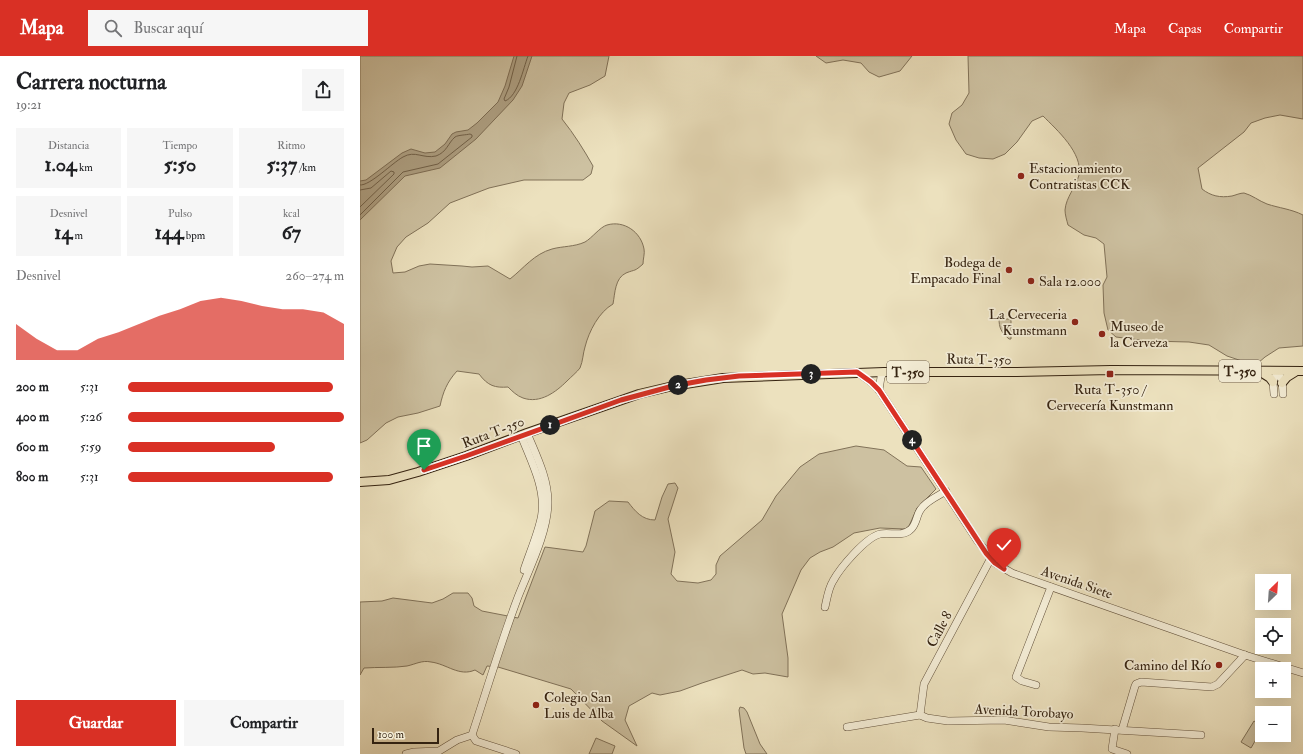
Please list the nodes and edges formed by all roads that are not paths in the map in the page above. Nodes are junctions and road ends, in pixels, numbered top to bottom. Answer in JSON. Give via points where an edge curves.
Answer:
{"nodes":[{"id":1,"x":1258,"y":371,"type":"junction"},
{"id":2,"x":1277,"y":371,"type":"junction"},
{"id":3,"x":1301,"y":371,"type":"edge"},
{"id":4,"x":857,"y":372,"type":"junction"},
{"id":5,"x":884,"y":372,"type":"junction"},
{"id":6,"x":1273,"y":382,"type":"junction"},
{"id":7,"x":1282,"y":383,"type":"junction"},
{"id":8,"x":879,"y":390,"type":"junction"},
{"id":9,"x":1274,"y":394,"type":"dead end"},
{"id":10,"x":1283,"y":394,"type":"dead end"},
{"id":11,"x":524,"y":434,"type":"junction"},
{"id":12,"x":360,"y":482,"type":"edge"},
{"id":13,"x":946,"y":491,"type":"junction"},
{"id":14,"x":991,"y":558,"type":"junction"},
{"id":15,"x":1051,"y":588,"type":"junction"},
{"id":16,"x":825,"y":607,"type":"dead end"},
{"id":17,"x":1245,"y":655,"type":"junction"},
{"id":18,"x":1303,"y":673,"type":"edge"},
{"id":19,"x":1036,"y":685,"type":"dead end"},
{"id":20,"x":920,"y":715,"type":"junction"},
{"id":21,"x":847,"y":727,"type":"dead end"},
{"id":22,"x":1118,"y":730,"type":"junction"},
{"id":23,"x":1201,"y":734,"type":"dead end"},
{"id":24,"x":472,"y":735,"type":"junction"},
{"id":25,"x":406,"y":754,"type":"edge"},
{"id":26,"x":516,"y":754,"type":"edge"},
{"id":27,"x":1127,"y":754,"type":"edge"}],
"edges":[{"from":1,"to":2,"type":"main road","name":"Ruta T-350","number":"T-350"},
{"from":1,"to":5,"type":"main road","name":"Ruta T-350","number":"T-350"},
{"from":1,"to":6,"type":"main road"},
{"from":2,"to":3,"type":"main road","name":"Ruta T-350","number":"T-350"},
{"from":2,"to":6,"type":"street"},
{"from":2,"to":7,"type":"street"},
{"from":3,"to":7,"type":"main road","via":[[1290,375]]},
{"from":4,"to":5,"type":"main road","name":"Ruta T-350","number":"T-350"},
{"from":4,"to":8,"type":"street","name":"Avenida Siete"},
{"from":4,"to":11,"type":"main road","name":"Ruta T-350","number":"T-350","via":[[739,376],[689,382],[621,400]]},
{"from":5,"to":8,"type":"street"},
{"from":6,"to":9,"type":"street"},
{"from":7,"to":10,"type":"street"},
{"from":8,"to":13,"type":"street","name":"Avenida Siete"},
{"from":11,"to":12,"type":"main road","name":"Ruta T-350","number":"T-350","via":[[406,476]]},
{"from":11,"to":24,"type":"street","via":[[545,481],[548,508],[544,528]]},
{"from":13,"to":14,"type":"street","name":"Avenida Siete"},
{"from":13,"to":16,"type":"street","via":[[922,507],[908,531],[903,534],[880,534],[862,546],[832,582]]},
{"from":14,"to":15,"type":"street","name":"Avenida Siete","via":[[1008,571]]},
{"from":14,"to":20,"type":"street","name":"Calle 8","via":[[924,684]]},
{"from":15,"to":17,"type":"street","name":"Avenida Siete"},
{"from":15,"to":19,"type":"street","via":[[1016,677]]},
{"from":17,"to":18,"type":"street","name":"Avenida Siete"},
{"from":17,"to":22,"type":"street","via":[[1218,684],[1212,687],[1138,683],[1134,686]]},
{"from":20,"to":21,"type":"street","name":"Avenida Torobayo"},
{"from":20,"to":22,"type":"street","name":"Avenida Torobayo","via":[[948,721],[1004,720],[1049,727]]},
{"from":22,"to":23,"type":"street","name":"Avenida Torobayo"},
{"from":22,"to":27,"type":"street","via":[[1112,749]]},
{"from":24,"to":25,"type":"street","via":[[439,750]]},
{"from":24,"to":26,"type":"street","via":[[476,741]]}]}
